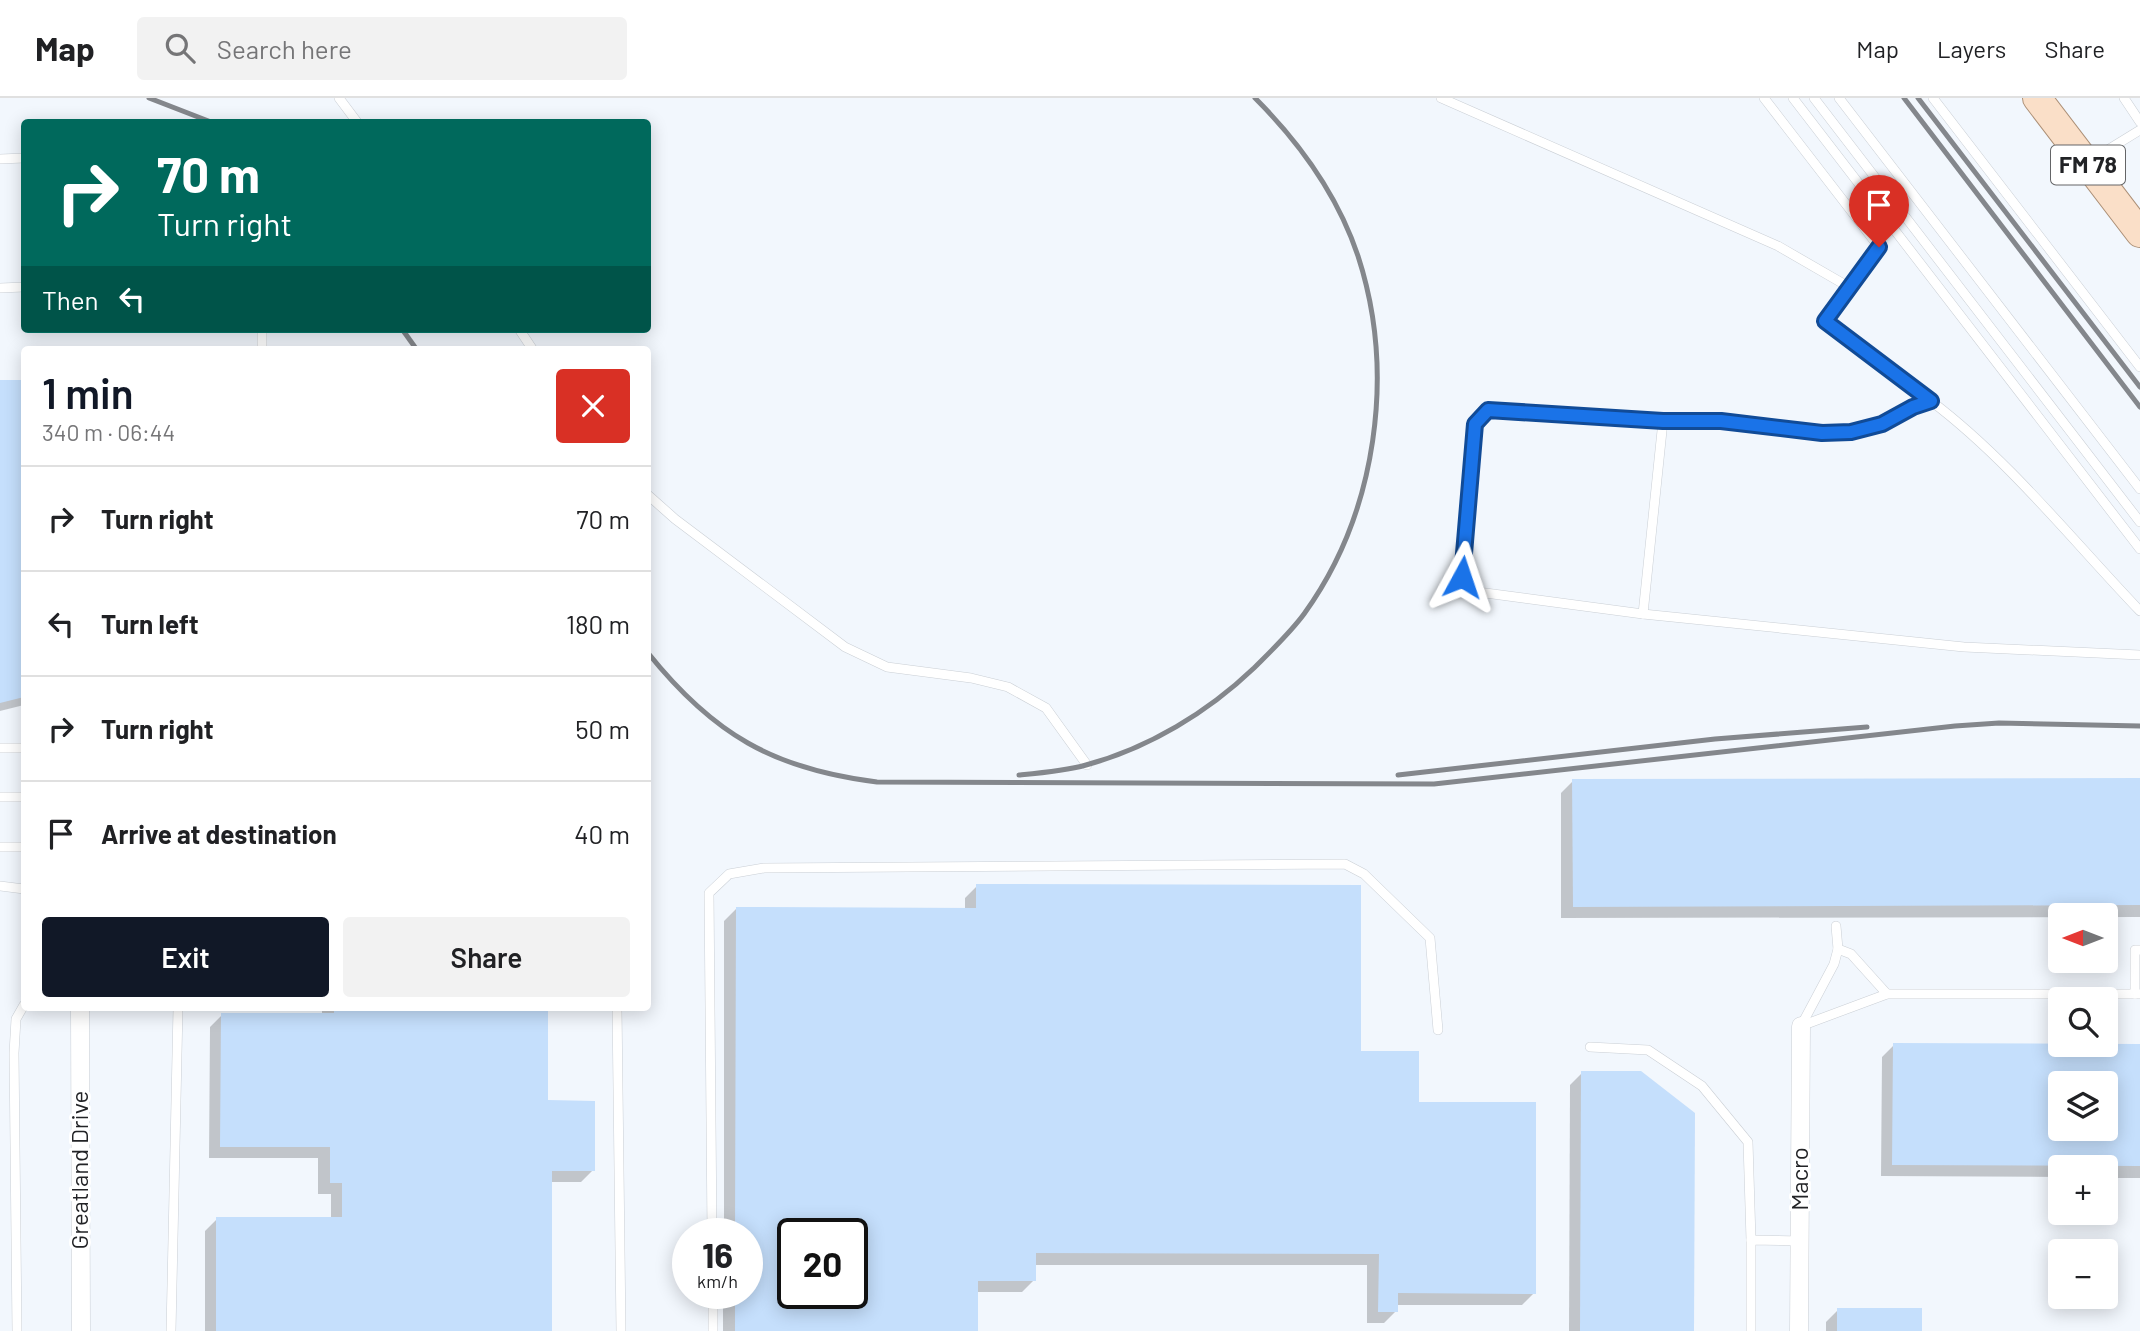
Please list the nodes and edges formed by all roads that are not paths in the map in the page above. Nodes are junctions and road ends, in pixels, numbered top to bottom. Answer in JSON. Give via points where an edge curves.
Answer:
{"nodes":[{"id":1,"x":339,"y":98,"type":"edge"},
{"id":2,"x":1441,"y":98,"type":"edge"},
{"id":3,"x":1763,"y":98,"type":"edge"},
{"id":4,"x":1793,"y":98,"type":"edge"},
{"id":5,"x":1814,"y":98,"type":"edge"},
{"id":6,"x":1839,"y":98,"type":"edge"},
{"id":7,"x":1933,"y":98,"type":"edge"},
{"id":8,"x":2037,"y":98,"type":"edge"},
{"id":9,"x":2124,"y":98,"type":"edge"},
{"id":10,"x":356,"y":119,"type":"edge"},
{"id":11,"x":2140,"y":122,"type":"edge"},
{"id":12,"x":2140,"y":130,"type":"edge"},
{"id":13,"x":21,"y":158,"type":"edge"},
{"id":14,"x":0,"y":159,"type":"edge"},
{"id":15,"x":2087,"y":163,"type":"junction"},
{"id":16,"x":2140,"y":233,"type":"edge"},
{"id":17,"x":21,"y":287,"type":"edge"},
{"id":18,"x":1849,"y":287,"type":"junction"},
{"id":19,"x":0,"y":288,"type":"edge"},
{"id":20,"x":2140,"y":367,"type":"edge"},
{"id":21,"x":1931,"y":401,"type":"junction"},
{"id":22,"x":1663,"y":421,"type":"junction"},
{"id":23,"x":2140,"y":489,"type":"edge"},
{"id":24,"x":651,"y":498,"type":"edge"},
{"id":25,"x":2140,"y":522,"type":"edge"},
{"id":26,"x":2140,"y":549,"type":"edge"},
{"id":27,"x":2140,"y":611,"type":"edge"},
{"id":28,"x":1643,"y":614,"type":"junction"},
{"id":29,"x":2140,"y":654,"type":"edge"},
{"id":30,"x":0,"y":748,"type":"edge"},
{"id":31,"x":21,"y":748,"type":"edge"},
{"id":32,"x":1087,"y":765,"type":"dead end"},
{"id":33,"x":0,"y":797,"type":"edge"},
{"id":34,"x":21,"y":797,"type":"edge"},
{"id":35,"x":0,"y":847,"type":"edge"},
{"id":36,"x":21,"y":847,"type":"edge"},
{"id":37,"x":0,"y":886,"type":"edge"},
{"id":38,"x":21,"y":889,"type":"edge"},
{"id":39,"x":1836,"y":926,"type":"dead end"},
{"id":40,"x":1838,"y":949,"type":"junction"},
{"id":41,"x":2140,"y":950,"type":"edge"},
{"id":42,"x":1887,"y":994,"type":"junction"},
{"id":43,"x":2138,"y":994,"type":"edge"},
{"id":44,"x":21,"y":1010,"type":"edge"},
{"id":45,"x":80,"y":1011,"type":"edge"},
{"id":46,"x":178,"y":1011,"type":"edge"},
{"id":47,"x":617,"y":1011,"type":"edge"},
{"id":48,"x":1801,"y":1026,"type":"junction"},
{"id":49,"x":1438,"y":1030,"type":"dead end"},
{"id":50,"x":1590,"y":1047,"type":"dead end"},
{"id":51,"x":712,"y":1218,"type":"edge"},
{"id":52,"x":1751,"y":1240,"type":"junction"},
{"id":53,"x":1800,"y":1241,"type":"junction"},
{"id":54,"x":713,"y":1309,"type":"edge"},
{"id":55,"x":17,"y":1331,"type":"edge"},
{"id":56,"x":81,"y":1331,"type":"edge"},
{"id":57,"x":171,"y":1331,"type":"edge"},
{"id":58,"x":621,"y":1331,"type":"edge"},
{"id":59,"x":713,"y":1331,"type":"edge"},
{"id":60,"x":1751,"y":1331,"type":"edge"},
{"id":61,"x":1799,"y":1331,"type":"edge"}],
"edges":[{"from":1,"to":10,"type":"lane"},
{"from":2,"to":18,"type":"lane","via":[[1778,246]]},
{"from":3,"to":18,"type":"lane","via":[[1879,247]]},
{"from":4,"to":26,"type":"lane"},
{"from":5,"to":25,"type":"lane"},
{"from":6,"to":23,"type":"lane"},
{"from":7,"to":20,"type":"lane"},
{"from":8,"to":15,"type":"main road","number":"FM 78"},
{"from":9,"to":11,"type":"lane"},
{"from":12,"to":15,"type":"lane"},
{"from":13,"to":14,"type":"lane"},
{"from":15,"to":16,"type":"main road","number":"FM 78"},
{"from":17,"to":19,"type":"lane"},
{"from":18,"to":21,"type":"lane","via":[[1825,321]]},
{"from":21,"to":22,"type":"lane","via":[[1882,424],[1851,432]]},
{"from":21,"to":27,"type":"lane","via":[[2024,488]]},
{"from":22,"to":28,"type":"lane"},
{"from":22,"to":28,"type":"lane","via":[[1488,410],[1475,424],[1462,577],[1478,592]]},
{"from":24,"to":32,"type":"lane","via":[[845,647],[887,667],[1008,687],[1046,708]]},
{"from":28,"to":29,"type":"lane","via":[[1964,647]]},
{"from":30,"to":31,"type":"lane"},
{"from":33,"to":34,"type":"lane"},
{"from":35,"to":36,"type":"lane"},
{"from":37,"to":38,"type":"lane"},
{"from":39,"to":40,"type":"lane"},
{"from":40,"to":42,"type":"lane","via":[[1852,954]]},
{"from":40,"to":48,"type":"lane"},
{"from":41,"to":43,"type":"lane","via":[[2135,950]]},
{"from":42,"to":43,"type":"lane"},
{"from":42,"to":48,"type":"lane"},
{"from":44,"to":55,"type":"lane","via":[[16,1019],[15,1053]]},
{"from":45,"to":56,"type":"street","name":"Greatland Drive"},
{"from":46,"to":57,"type":"lane"},
{"from":47,"to":58,"type":"lane"},
{"from":48,"to":53,"type":"street","name":"Macro"},
{"from":49,"to":51,"type":"lane","via":[[1430,937],[1364,874],[1345,864],[764,868],[729,874],[709,893]]},
{"from":50,"to":52,"type":"lane","via":[[1648,1050],[1702,1086],[1748,1142]]},
{"from":52,"to":53,"type":"lane"},
{"from":52,"to":60,"type":"lane"},
{"from":53,"to":61,"type":"street","name":"Macro"},
{"from":54,"to":59,"type":"lane"}]}
